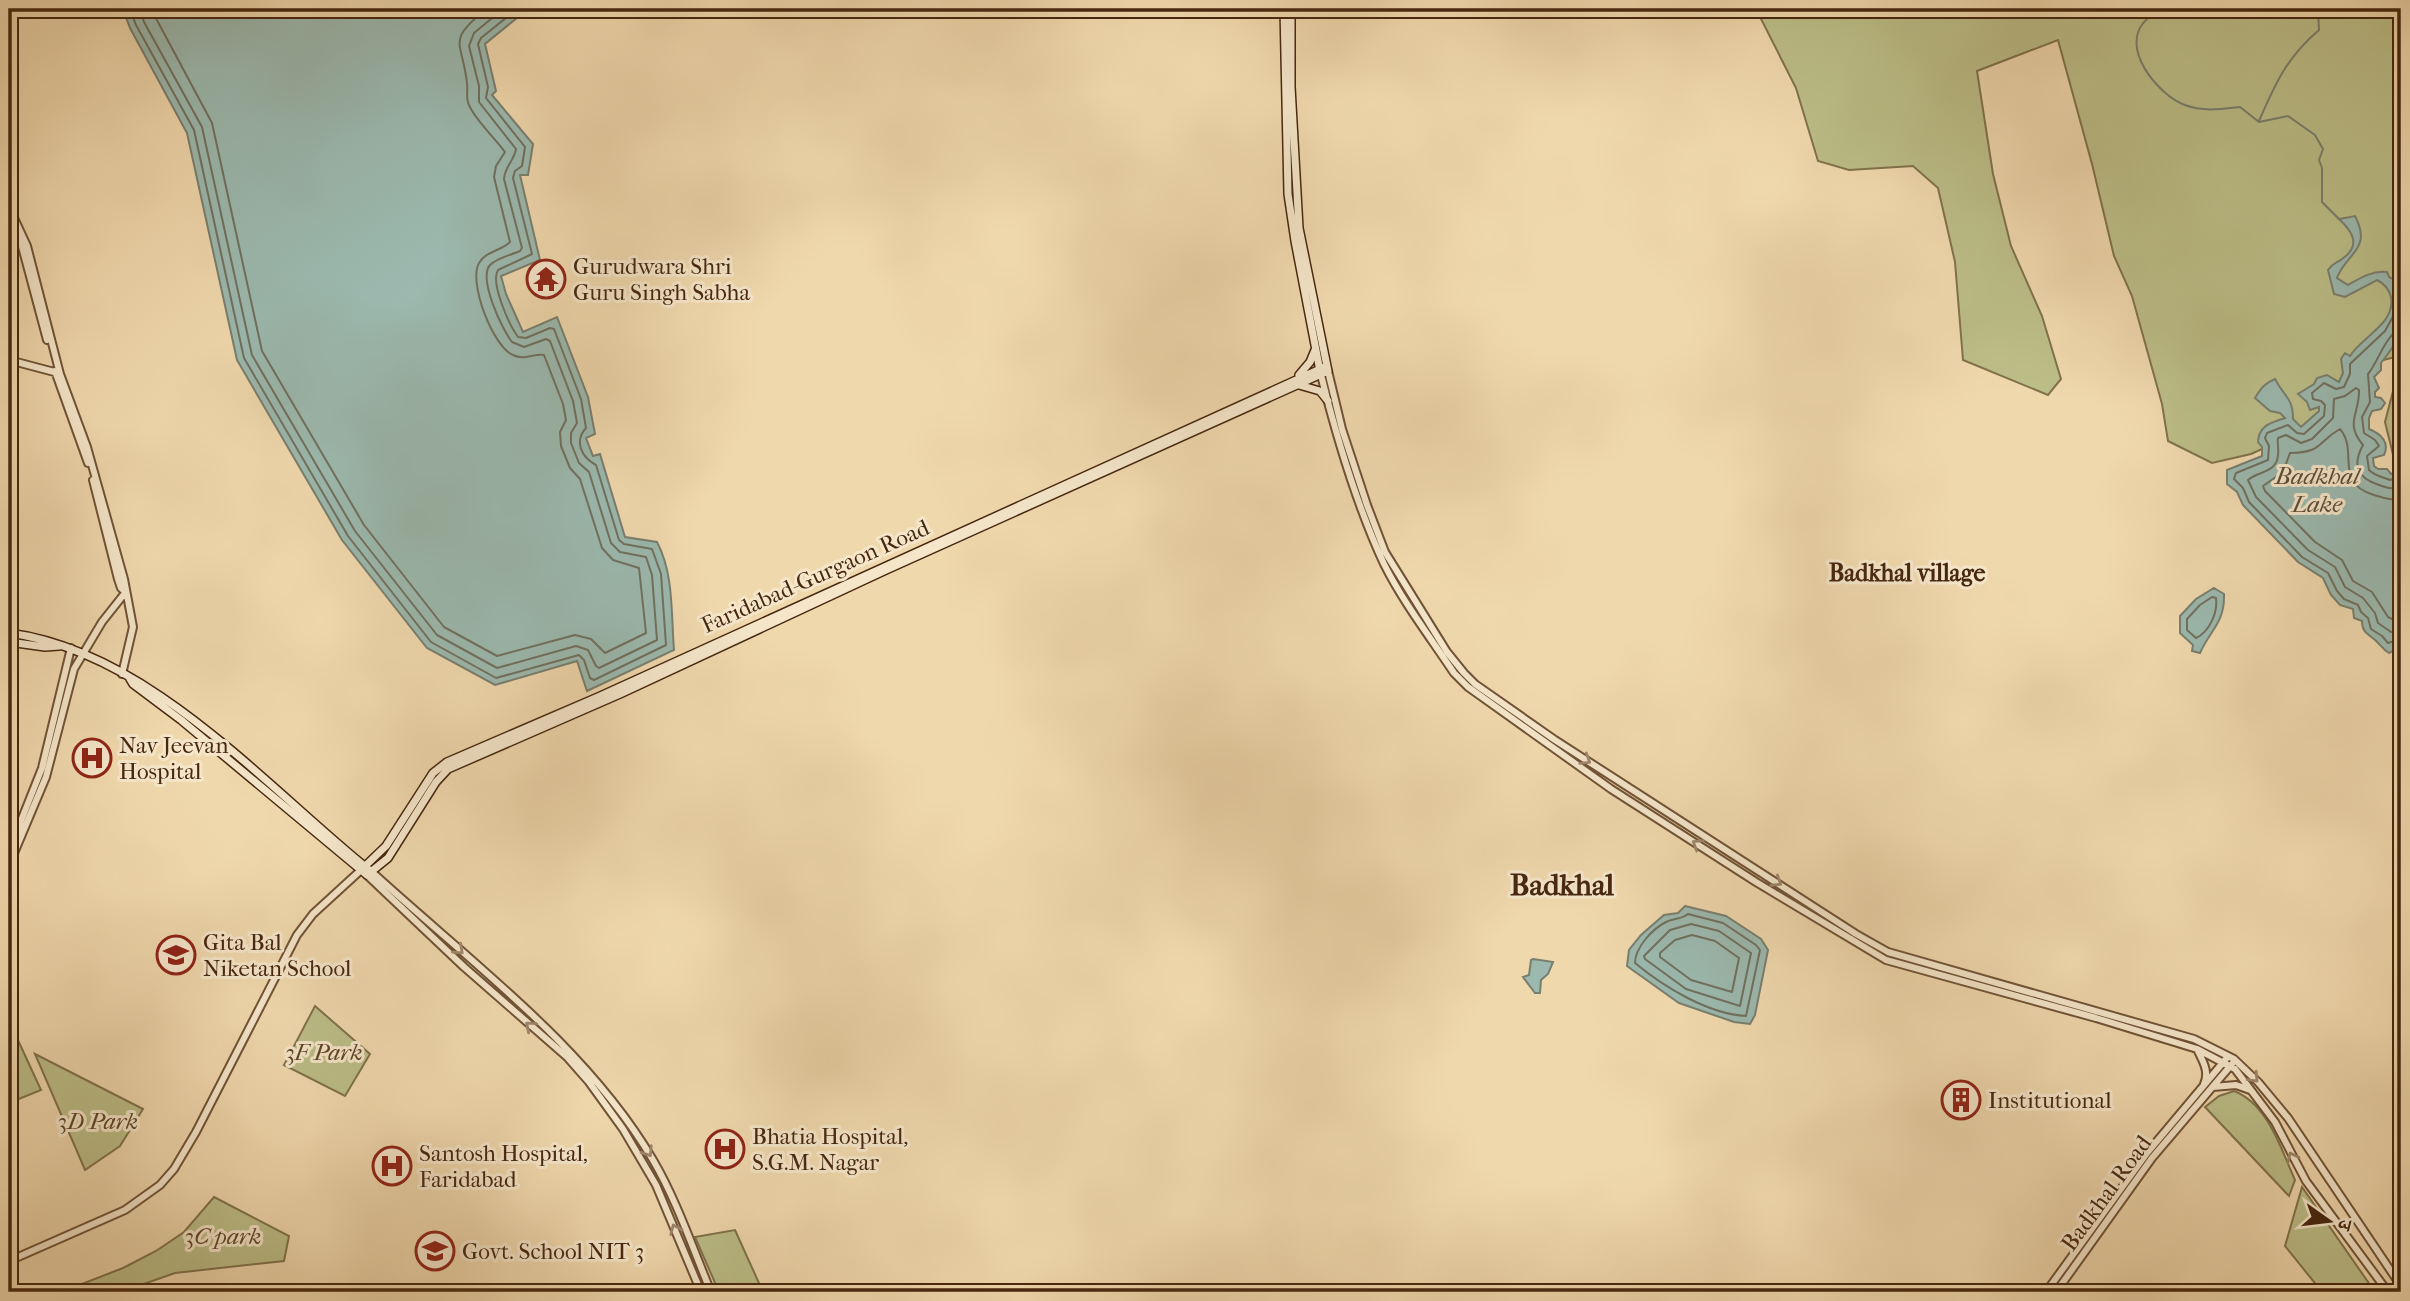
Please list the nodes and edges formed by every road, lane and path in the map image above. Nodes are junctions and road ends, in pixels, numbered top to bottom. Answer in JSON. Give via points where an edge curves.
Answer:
{"nodes":[{"id":1,"x":1284,"y":9,"type":"edge"},
{"id":2,"x":1291,"y":9,"type":"edge"},
{"id":3,"x":9,"y":207,"type":"edge"},
{"id":4,"x":9,"y":216,"type":"edge"},
{"id":5,"x":1316,"y":347,"type":"junction"},
{"id":6,"x":9,"y":360,"type":"edge"},
{"id":7,"x":1324,"y":370,"type":"junction"},
{"id":8,"x":57,"y":373,"type":"junction"},
{"id":9,"x":1296,"y":383,"type":"junction"},
{"id":10,"x":1328,"y":401,"type":"junction"},
{"id":11,"x":125,"y":592,"type":"junction"},
{"id":12,"x":9,"y":633,"type":"edge"},
{"id":13,"x":9,"y":642,"type":"edge"},
{"id":14,"x":60,"y":646,"type":"junction"},
{"id":15,"x":71,"y":648,"type":"junction"},
{"id":16,"x":83,"y":652,"type":"junction"},
{"id":17,"x":126,"y":677,"type":"junction"},
{"id":18,"x":9,"y":851,"type":"edge"},
{"id":19,"x":9,"y":864,"type":"edge"},
{"id":20,"x":366,"y":871,"type":"junction"},
{"id":21,"x":2131,"y":1020,"type":"junction"},
{"id":22,"x":2129,"y":1028,"type":"junction"},
{"id":23,"x":2196,"y":1049,"type":"junction"},
{"id":24,"x":2229,"y":1061,"type":"junction"},
{"id":25,"x":2213,"y":1087,"type":"junction"},
{"id":26,"x":2202,"y":1089,"type":"junction"},
{"id":27,"x":2252,"y":1091,"type":"junction"},
{"id":28,"x":9,"y":1261,"type":"edge"},
{"id":29,"x":2401,"y":1286,"type":"edge"},
{"id":30,"x":701,"y":1292,"type":"edge"},
{"id":31,"x":711,"y":1292,"type":"edge"},
{"id":32,"x":2046,"y":1292,"type":"edge"},
{"id":33,"x":2056,"y":1292,"type":"edge"},
{"id":34,"x":2388,"y":1292,"type":"edge"}],
"edges":[{"from":1,"to":5,"type":"main road","via":[[1288,194]]},
{"from":2,"to":7,"type":"main road","via":[[1299,228]]},
{"from":3,"to":8,"type":"street","via":[[35,273]]},
{"from":4,"to":8,"type":"street","via":[[20,239]]},
{"from":5,"to":7,"type":"main road"},
{"from":5,"to":9,"type":"main road"},
{"from":6,"to":8,"type":"street"},
{"from":7,"to":9,"type":"main road","name":"Faridabad-Gurgaon Road"},
{"from":7,"to":10,"type":"street"},
{"from":7,"to":21,"type":"street","one_way":true,"via":[[1385,552],[1447,652],[1475,684],[1888,952]]},
{"from":8,"to":11,"type":"street"},
{"from":9,"to":10,"type":"main road","via":[[1320,391]]},
{"from":9,"to":20,"type":"main road","name":"Faridabad-Gurgaon Road","via":[[448,769],[388,858]]},
{"from":22,"to":10,"type":"street","one_way":true,"via":[[1886,960],[1611,789],[1481,698],[1454,673],[1385,565],[1364,516]]},
{"from":11,"to":16,"type":"street"},
{"from":11,"to":17,"type":"street","via":[[133,633]]},
{"from":12,"to":14,"type":"main road"},
{"from":13,"to":14,"type":"main road"},
{"from":14,"to":15,"type":"main road"},
{"from":15,"to":16,"type":"main road"},
{"from":15,"to":18,"type":"street","via":[[42,768]]},
{"from":16,"to":17,"type":"main road"},
{"from":16,"to":19,"type":"street","via":[[70,683],[54,755]]},
{"from":17,"to":20,"type":"main road"},
{"from":20,"to":28,"type":"street","via":[[304,924],[196,1132],[160,1185],[125,1210]]},
{"from":30,"to":20,"type":"street","one_way":true,"via":[[656,1185],[589,1082]]},
{"from":20,"to":31,"type":"street","one_way":true,"via":[[540,1023],[593,1077],[653,1160]]},
{"from":21,"to":22,"type":"street"},
{"from":21,"to":24,"type":"street","via":[[2194,1040]]},
{"from":22,"to":23,"type":"street"},
{"from":23,"to":24,"type":"street"},
{"from":23,"to":26,"type":"street","via":[[2207,1077]]},
{"from":24,"to":25,"type":"street","name":"Badkhal Road"},
{"from":24,"to":26,"type":"street","name":"Badkhal Road"},
{"from":24,"to":27,"type":"street"},
{"from":24,"to":29,"type":"street","one_way":true,"via":[[2258,1082],[2288,1118]]},
{"from":25,"to":27,"type":"street","via":[[2236,1085]]},
{"from":25,"to":33,"type":"street","name":"Badkhal Road","via":[[2152,1158]]},
{"from":26,"to":32,"type":"street","name":"Badkhal Road","via":[[2172,1121]]},
{"from":34,"to":27,"type":"street","one_way":true,"via":[[2306,1181],[2275,1122]]}]}
